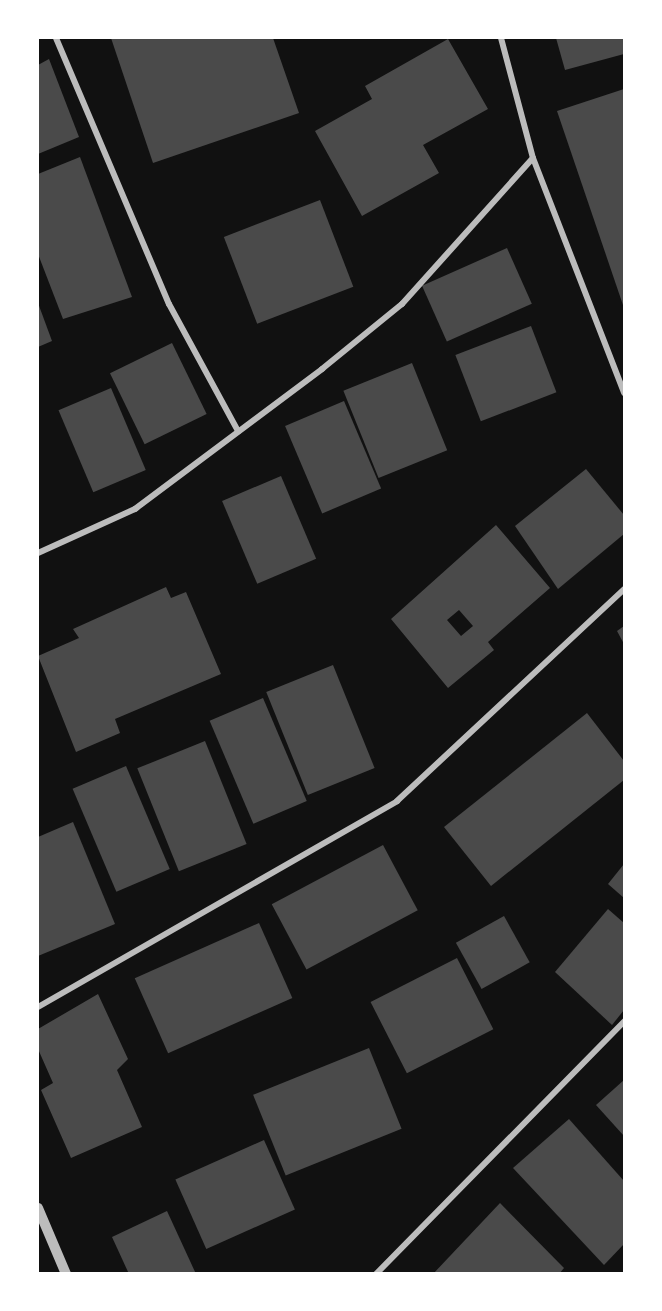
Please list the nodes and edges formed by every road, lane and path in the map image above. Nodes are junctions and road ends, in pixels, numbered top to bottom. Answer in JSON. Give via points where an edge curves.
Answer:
{"nodes":[{"id":1,"x":56,"y":38,"type":"edge"},
{"id":2,"x":501,"y":38,"type":"edge"},
{"id":3,"x":533,"y":158,"type":"junction"},
{"id":4,"x":624,"y":393,"type":"edge"},
{"id":5,"x":237,"y":431,"type":"junction"},
{"id":6,"x":38,"y":553,"type":"edge"},
{"id":7,"x":624,"y":589,"type":"edge"},
{"id":8,"x":38,"y":1007,"type":"edge"},
{"id":9,"x":624,"y":1022,"type":"edge"},
{"id":10,"x":38,"y":1208,"type":"edge"},
{"id":11,"x":66,"y":1274,"type":"edge"},
{"id":12,"x":376,"y":1274,"type":"edge"}],
"edges":[{"from":1,"to":5,"type":"street","via":[[169,304]]},
{"from":2,"to":3,"type":"street"},
{"from":3,"to":4,"type":"street"},
{"from":3,"to":5,"type":"street","via":[[402,304]]},
{"from":5,"to":6,"type":"street","via":[[135,510]]},
{"from":7,"to":8,"type":"street","via":[[397,801]]},
{"from":9,"to":12,"type":"street"},
{"from":10,"to":11,"type":"street"}]}
